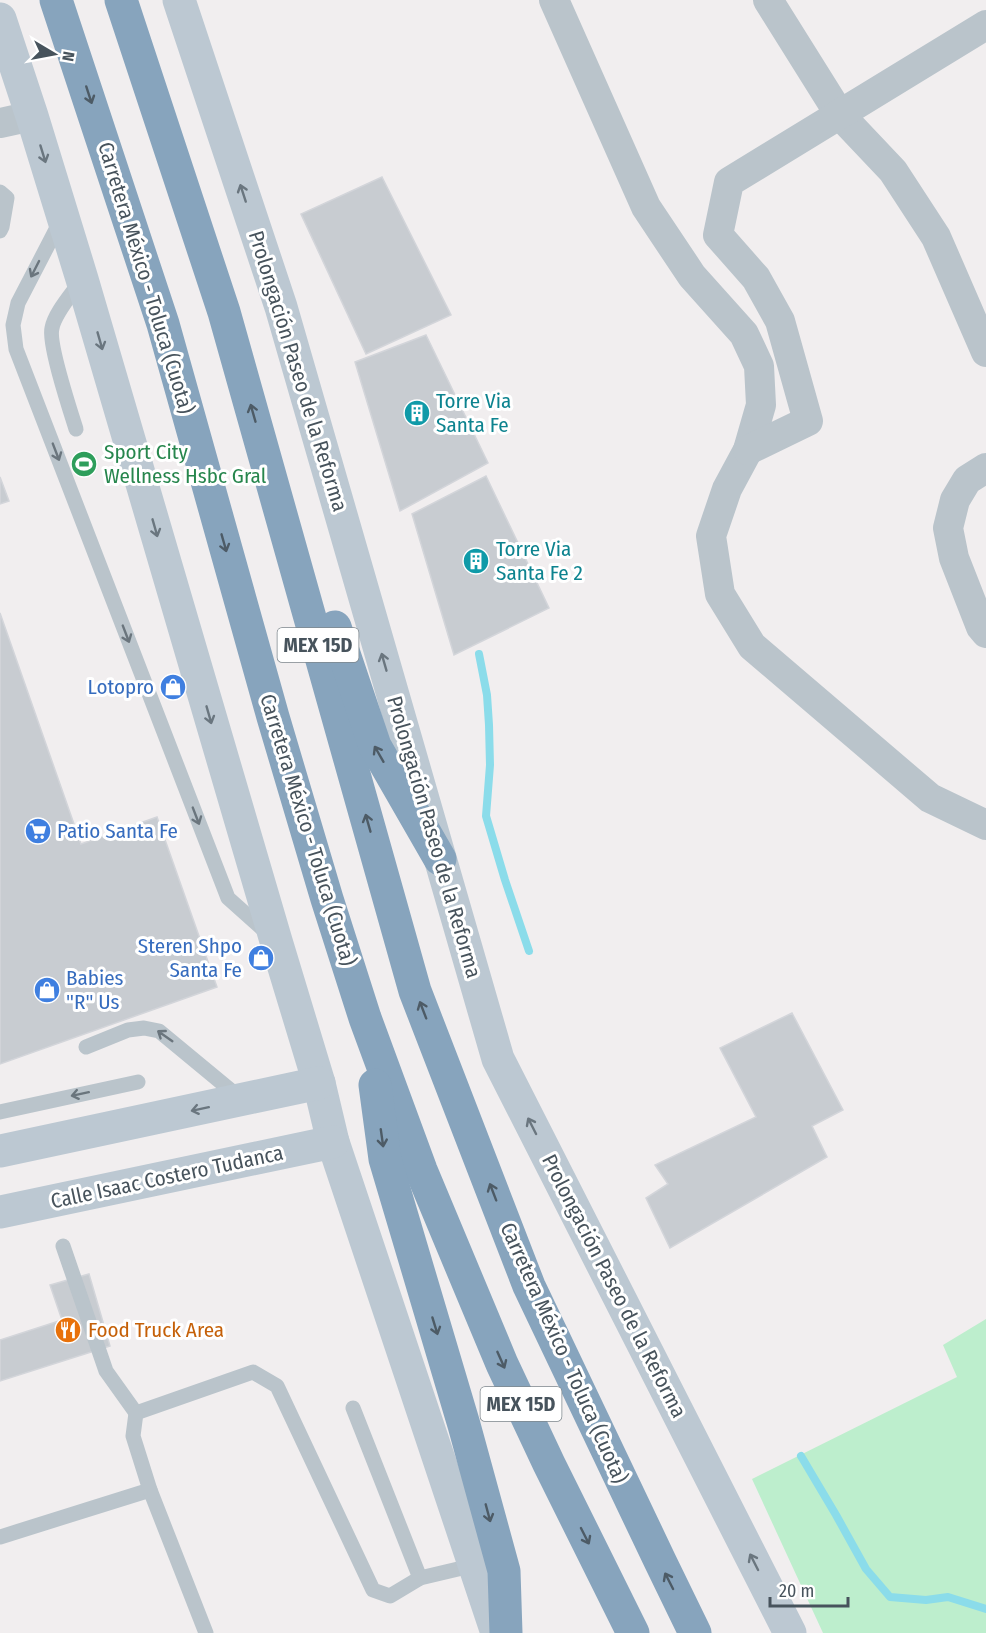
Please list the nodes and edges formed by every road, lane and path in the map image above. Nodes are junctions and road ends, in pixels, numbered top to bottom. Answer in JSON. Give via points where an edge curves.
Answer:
{"nodes":[{"id":1,"x":57,"y":0,"type":"edge"},
{"id":2,"x":121,"y":0,"type":"edge"},
{"id":3,"x":179,"y":0,"type":"edge"},
{"id":4,"x":554,"y":0,"type":"edge"},
{"id":5,"x":768,"y":0,"type":"edge"},
{"id":6,"x":0,"y":19,"type":"edge"},
{"id":7,"x":986,"y":25,"type":"edge"},
{"id":8,"x":10,"y":79,"type":"edge"},
{"id":9,"x":840,"y":115,"type":"junction"},
{"id":10,"x":32,"y":117,"type":"junction"},
{"id":11,"x":0,"y":123,"type":"edge"},
{"id":12,"x":0,"y":192,"type":"edge"},
{"id":13,"x":62,"y":217,"type":"junction"},
{"id":14,"x":0,"y":231,"type":"edge"},
{"id":15,"x":739,"y":259,"type":"junction"},
{"id":16,"x":692,"y":276,"type":"junction"},
{"id":17,"x":81,"y":279,"type":"junction"},
{"id":18,"x":986,"y":352,"type":"edge"},
{"id":19,"x":76,"y":429,"type":"dead end"},
{"id":20,"x":748,"y":450,"type":"junction"},
{"id":21,"x":986,"y":468,"type":"edge"},
{"id":22,"x":284,"y":524,"type":"junction"},
{"id":23,"x":986,"y":633,"type":"edge"},
{"id":24,"x":986,"y":825,"type":"edge"},
{"id":25,"x":440,"y":859,"type":"junction"},
{"id":26,"x":276,"y":941,"type":"junction"},
{"id":27,"x":365,"y":1018,"type":"junction"},
{"id":28,"x":86,"y":1047,"type":"dead end"},
{"id":29,"x":138,"y":1082,"type":"dead end"},
{"id":30,"x":319,"y":1083,"type":"junction"},
{"id":31,"x":242,"y":1100,"type":"junction"},
{"id":32,"x":0,"y":1112,"type":"edge"},
{"id":33,"x":333,"y":1142,"type":"junction"},
{"id":34,"x":0,"y":1151,"type":"edge"},
{"id":35,"x":0,"y":1212,"type":"edge"},
{"id":36,"x":63,"y":1246,"type":"dead end"},
{"id":37,"x":353,"y":1408,"type":"dead end"},
{"id":38,"x":136,"y":1413,"type":"junction"},
{"id":39,"x":150,"y":1490,"type":"junction"},
{"id":40,"x":0,"y":1537,"type":"edge"},
{"id":41,"x":475,"y":1565,"type":"junction"},
{"id":42,"x":420,"y":1578,"type":"junction"},
{"id":43,"x":206,"y":1633,"type":"edge"},
{"id":44,"x":497,"y":1633,"type":"edge"},
{"id":45,"x":506,"y":1633,"type":"edge"},
{"id":46,"x":633,"y":1633,"type":"edge"},
{"id":47,"x":695,"y":1633,"type":"edge"},
{"id":48,"x":790,"y":1633,"type":"edge"}],
"edges":[{"from":1,"to":27,"type":"highway","name":"Carretera México - Toluca (Cuota)","number":"MEX 15D","one_way":true,"via":[[163,324],[273,717]]},
{"from":22,"to":2,"type":"highway","name":"Carretera México - Toluca (Cuota)","number":"MEX 15D","one_way":true,"via":[[224,312]]},
{"from":25,"to":3,"type":"main road","name":"Prolongación Paseo de la Reforma","one_way":true,"via":[[281,308]]},
{"from":4,"to":16,"type":"street","via":[[646,207]]},
{"from":5,"to":9,"type":"street"},
{"from":6,"to":8,"type":"main road"},
{"from":7,"to":9,"type":"street"},
{"from":8,"to":10,"type":"main road"},
{"from":9,"to":15,"type":"street","via":[[729,182],[718,235]]},
{"from":9,"to":18,"type":"street","via":[[893,171],[936,237]]},
{"from":10,"to":11,"type":"street"},
{"from":10,"to":13,"type":"main road","one_way":true},
{"from":12,"to":14,"type":"lane","via":[[7,198]]},
{"from":13,"to":17,"type":"main road"},
{"from":13,"to":26,"type":"lane","one_way":true,"via":[[18,303],[13,325],[16,349],[228,898]]},
{"from":15,"to":16,"type":"street"},
{"from":15,"to":20,"type":"street","via":[[756,278],[780,321],[808,421]]},
{"from":16,"to":20,"type":"street","via":[[744,334],[759,366],[761,405]]},
{"from":17,"to":19,"type":"lane","via":[[51,329]]},
{"from":17,"to":26,"type":"main road","one_way":true},
{"from":20,"to":24,"type":"street","via":[[727,489],[711,537],[720,594],[752,646],[930,798]]},
{"from":21,"to":23,"type":"street","via":[[967,480],[955,500],[948,528],[954,558]]},
{"from":25,"to":22,"type":"highway","one_way":true,"via":[[375,746],[328,606]]},
{"from":47,"to":22,"type":"highway","name":"Carretera México - Toluca (Cuota)","number":"MEX 15D","one_way":true,"via":[[529,1286],[415,991]]},
{"from":48,"to":25,"type":"main road","name":"Prolongación Paseo de la Reforma","one_way":true,"via":[[498,1059]]},
{"from":26,"to":30,"type":"main road"},
{"from":27,"to":45,"type":"highway","one_way":true,"via":[[385,1159],[465,1425],[504,1571]]},
{"from":27,"to":46,"type":"highway","name":"Carretera México - Toluca (Cuota)","number":"MEX 15D","one_way":true,"via":[[421,1170],[502,1364]]},
{"from":31,"to":28,"type":"lane","one_way":true,"via":[[159,1031],[128,1030]]},
{"from":29,"to":32,"type":"lane","one_way":true},
{"from":30,"to":31,"type":"main road"},
{"from":30,"to":33,"type":"main road"},
{"from":31,"to":34,"type":"main road","one_way":true},
{"from":33,"to":35,"type":"main road","name":"Calle Isaac Costero Tudanca"},
{"from":33,"to":41,"type":"main road"},
{"from":36,"to":38,"type":"lane","via":[[106,1371]]},
{"from":37,"to":42,"type":"lane"},
{"from":38,"to":39,"type":"lane","via":[[133,1436]]},
{"from":38,"to":42,"type":"lane","via":[[253,1372],[277,1386],[373,1590],[390,1596]]},
{"from":39,"to":40,"type":"lane"},
{"from":39,"to":43,"type":"lane"},
{"from":41,"to":42,"type":"lane"},
{"from":41,"to":44,"type":"main road"}]}
